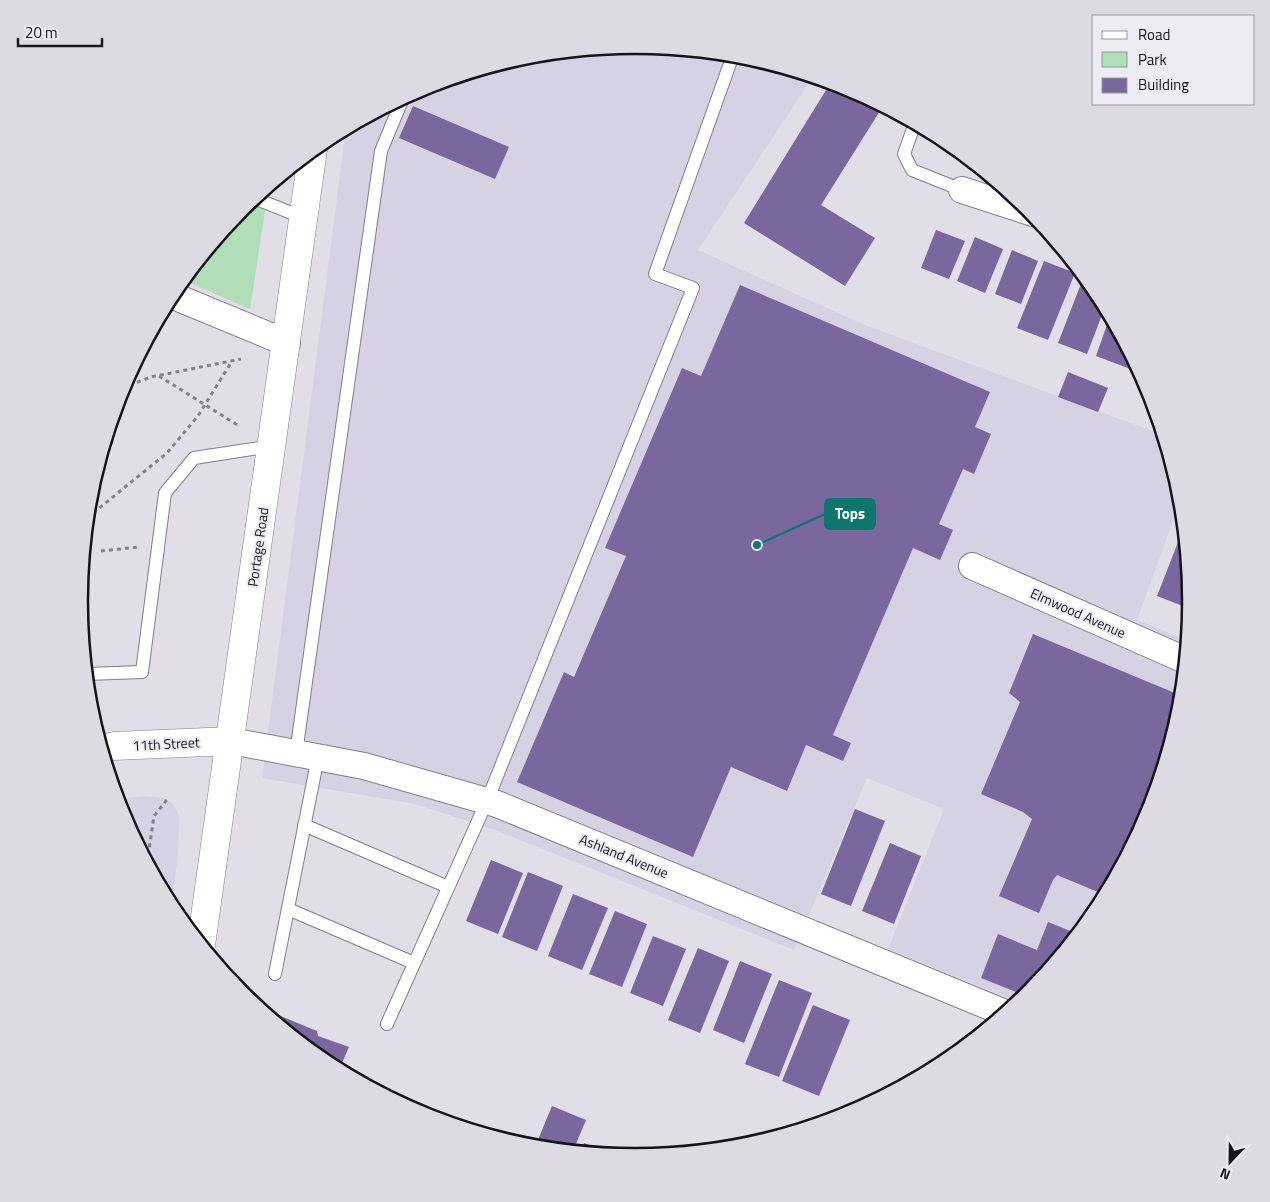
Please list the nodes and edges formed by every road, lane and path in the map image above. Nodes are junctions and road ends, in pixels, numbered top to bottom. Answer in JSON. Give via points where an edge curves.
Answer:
{"nodes":[{"id":1,"x":730,"y":62,"type":"edge"},
{"id":2,"x":399,"y":107,"type":"edge"},
{"id":3,"x":913,"y":130,"type":"edge"},
{"id":4,"x":312,"y":160,"type":"edge"},
{"id":5,"x":962,"y":190,"type":"joint"},
{"id":6,"x":262,"y":201,"type":"edge"},
{"id":7,"x":1014,"y":207,"type":"edge"},
{"id":8,"x":304,"y":218,"type":"junction"},
{"id":9,"x":180,"y":298,"type":"edge"},
{"id":10,"x":287,"y":343,"type":"junction"},
{"id":11,"x":241,"y":359,"type":"dead end"},
{"id":12,"x":232,"y":361,"type":"junction"},
{"id":13,"x":158,"y":376,"type":"junction"},
{"id":14,"x":132,"y":385,"type":"edge"},
{"id":15,"x":205,"y":404,"type":"junction"},
{"id":16,"x":239,"y":426,"type":"dead end"},
{"id":17,"x":272,"y":446,"type":"junction"},
{"id":18,"x":95,"y":511,"type":"edge"},
{"id":19,"x":158,"y":545,"type":"junction"},
{"id":20,"x":100,"y":551,"type":"dead end"},
{"id":21,"x":972,"y":566,"type":"dead end"},
{"id":22,"x":1179,"y":657,"type":"edge"},
{"id":23,"x":92,"y":674,"type":"edge"},
{"id":24,"x":231,"y":741,"type":"junction"},
{"id":25,"x":107,"y":748,"type":"edge"},
{"id":26,"x":307,"y":755,"type":"junction"},
{"id":27,"x":169,"y":797,"type":"dead end"},
{"id":28,"x":487,"y":801,"type":"junction"},
{"id":29,"x":304,"y":825,"type":"junction"},
{"id":30,"x":149,"y":852,"type":"edge"},
{"id":31,"x":448,"y":887,"type":"junction"},
{"id":32,"x":288,"y":909,"type":"junction"},
{"id":33,"x":202,"y":936,"type":"edge"},
{"id":34,"x":414,"y":963,"type":"junction"},
{"id":35,"x":275,"y":974,"type":"dead end"},
{"id":36,"x":998,"y":1010,"type":"edge"},
{"id":37,"x":387,"y":1024,"type":"dead end"}],
"edges":[{"from":1,"to":28,"type":"lane","via":[[655,274],[693,288]]},
{"from":2,"to":26,"type":"lane","via":[[381,150]]},
{"from":3,"to":5,"type":"lane","via":[[904,154],[912,170]]},
{"from":4,"to":8,"type":"street","name":"Portage Road"},
{"from":5,"to":7,"type":"street"},
{"from":6,"to":8,"type":"lane"},
{"from":8,"to":10,"type":"street","name":"Portage Road"},
{"from":9,"to":10,"type":"street"},
{"from":10,"to":17,"type":"street","name":"Portage Road"},
{"from":11,"to":12,"type":"path"},
{"from":12,"to":13,"type":"path"},
{"from":12,"to":15,"type":"path"},
{"from":13,"to":14,"type":"path"},
{"from":13,"to":15,"type":"path"},
{"from":15,"to":16,"type":"path"},
{"from":15,"to":18,"type":"path","via":[[167,452]]},
{"from":17,"to":19,"type":"lane","via":[[194,458],[165,493]]},
{"from":17,"to":24,"type":"street","name":"Portage Road"},
{"from":19,"to":20,"type":"path"},
{"from":19,"to":23,"type":"lane","via":[[142,672]]},
{"from":21,"to":22,"type":"street","name":"Elmwood Avenue"},
{"from":24,"to":25,"type":"street","name":"11th Street"},
{"from":24,"to":26,"type":"street","name":"Ashland Avenue"},
{"from":24,"to":33,"type":"street","name":"Portage Road"},
{"from":26,"to":28,"type":"street","name":"Ashland Avenue","via":[[364,766]]},
{"from":26,"to":29,"type":"lane"},
{"from":27,"to":30,"type":"path","via":[[154,816]]},
{"from":28,"to":31,"type":"lane"},
{"from":28,"to":36,"type":"street","name":"Ashland Avenue"},
{"from":29,"to":31,"type":"lane"},
{"from":29,"to":32,"type":"lane"},
{"from":31,"to":34,"type":"lane"},
{"from":32,"to":34,"type":"lane"},
{"from":32,"to":35,"type":"lane"},
{"from":34,"to":37,"type":"lane"}]}
